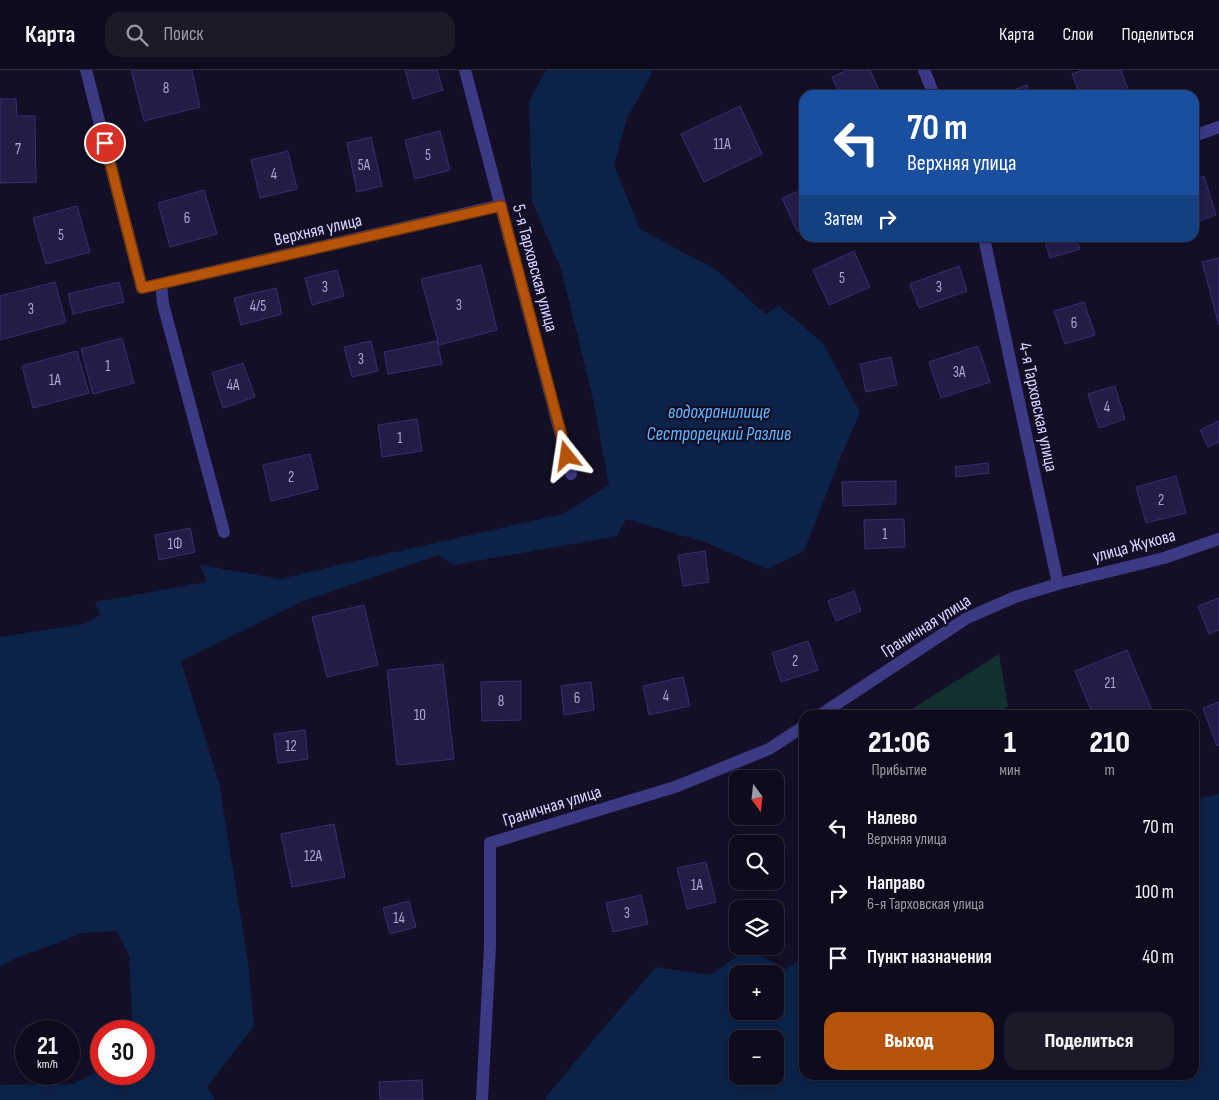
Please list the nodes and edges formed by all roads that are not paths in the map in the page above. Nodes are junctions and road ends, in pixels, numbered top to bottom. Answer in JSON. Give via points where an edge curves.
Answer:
{"nodes":[{"id":1,"x":86,"y":70,"type":"edge"},
{"id":2,"x":465,"y":70,"type":"edge"},
{"id":3,"x":924,"y":70,"type":"edge"},
{"id":4,"x":932,"y":90,"type":"edge"},
{"id":5,"x":1219,"y":127,"type":"edge"},
{"id":6,"x":1199,"y":134,"type":"edge"},
{"id":7,"x":501,"y":206,"type":"junction"},
{"id":8,"x":985,"y":242,"type":"edge"},
{"id":9,"x":161,"y":284,"type":"junction"},
{"id":10,"x":571,"y":474,"type":"dead end"},
{"id":11,"x":224,"y":532,"type":"dead end"},
{"id":12,"x":1219,"y":539,"type":"edge"},
{"id":13,"x":1058,"y":584,"type":"junction"},
{"id":14,"x":828,"y":710,"type":"edge"},
{"id":15,"x":799,"y":729,"type":"edge"},
{"id":16,"x":482,"y":1100,"type":"edge"}],
"edges":[{"from":1,"to":9,"type":"street","name":"Верхняя улица","via":[[142,288]]},
{"from":2,"to":7,"type":"street","name":"5-я Тарховская улица"},
{"from":3,"to":4,"type":"street"},
{"from":5,"to":6,"type":"street"},
{"from":7,"to":9,"type":"street","name":"Верхняя улица"},
{"from":7,"to":10,"type":"street","name":"5-я Тарховская улица"},
{"from":8,"to":13,"type":"street","name":"4-я Тарховская улица"},
{"from":9,"to":11,"type":"street","via":[[163,304]]},
{"from":12,"to":13,"type":"street","name":"улица Жукова","via":[[1164,558]]},
{"from":13,"to":14,"type":"street","name":"Граничная улица","via":[[1015,597],[967,618]]},
{"from":15,"to":16,"type":"street","name":"Граничная улица","via":[[769,749],[675,787],[490,843],[490,946]]}]}
